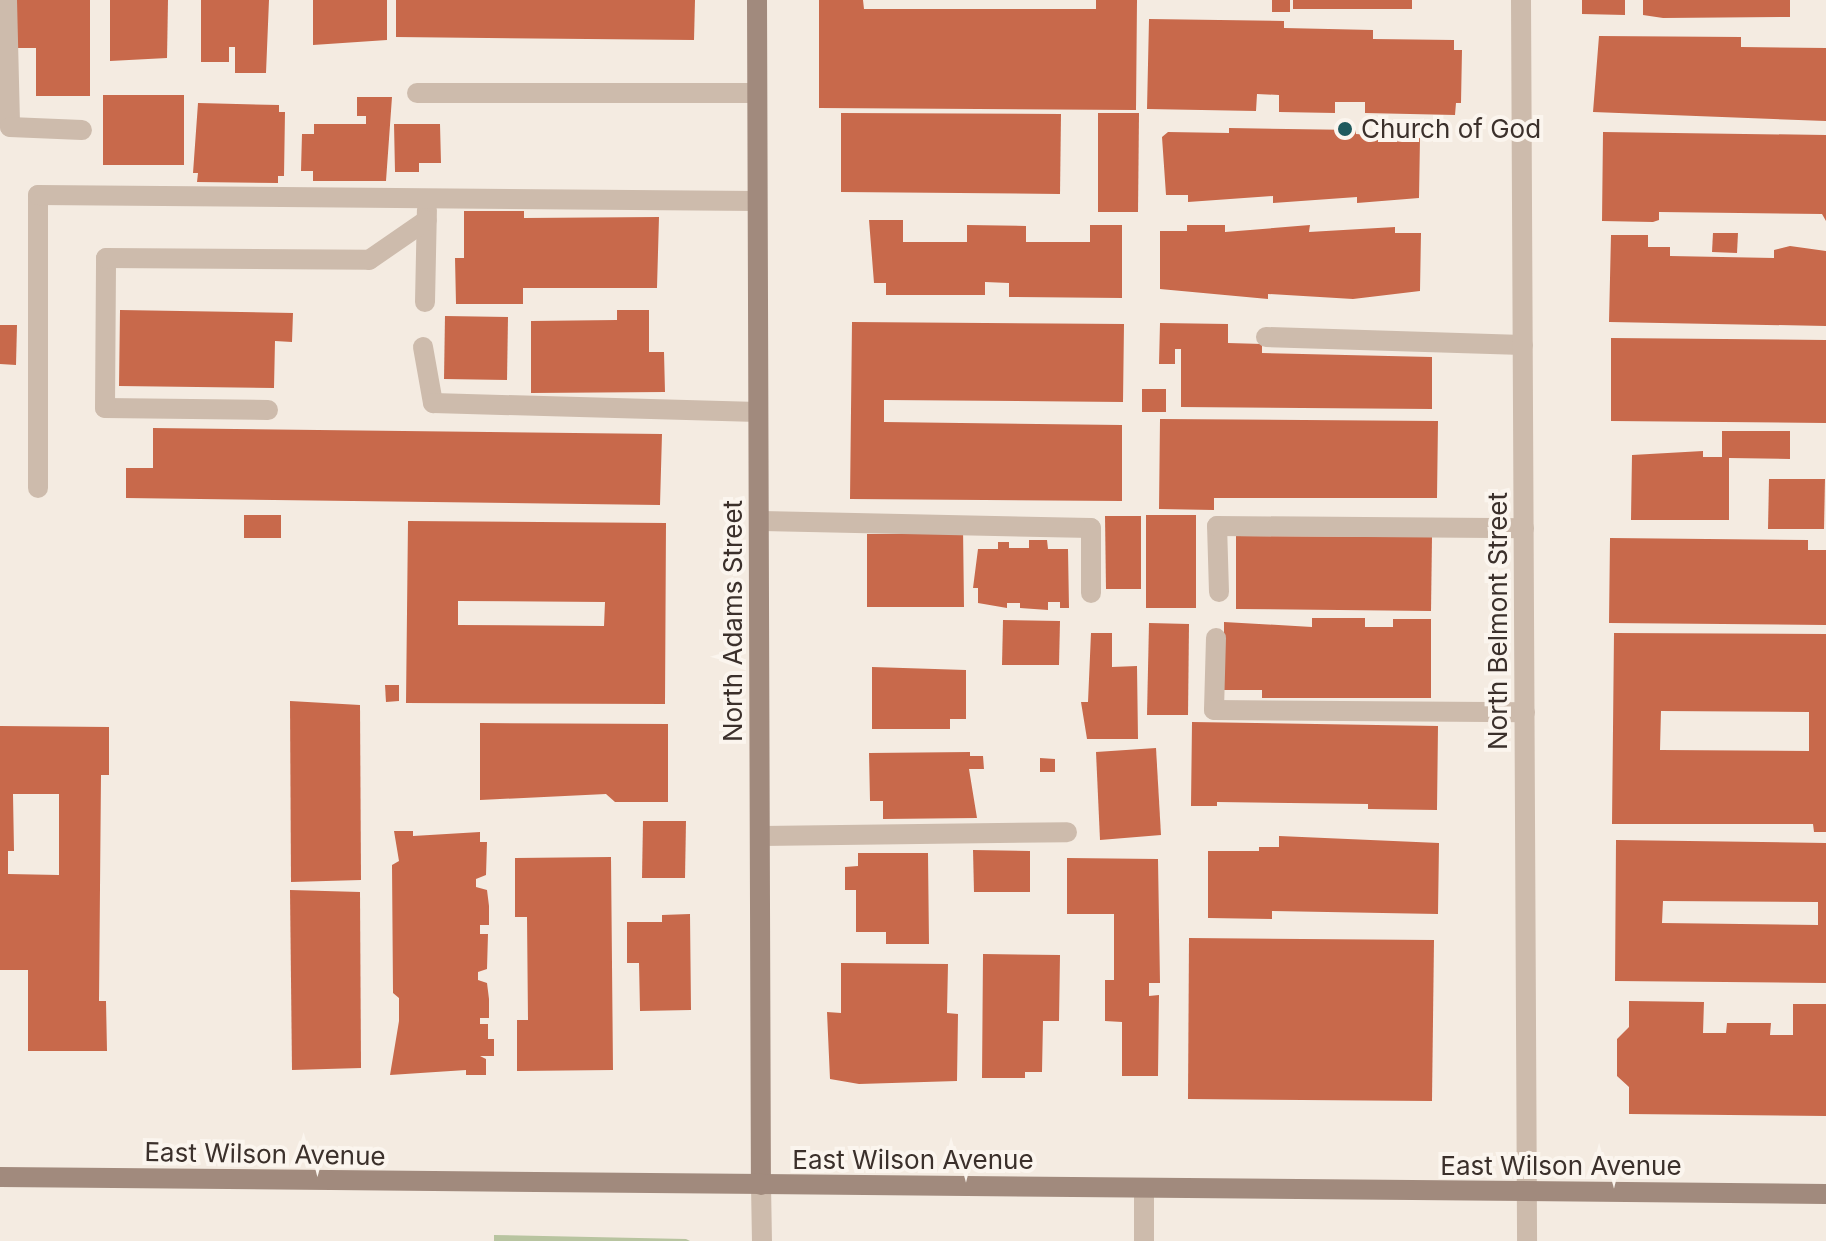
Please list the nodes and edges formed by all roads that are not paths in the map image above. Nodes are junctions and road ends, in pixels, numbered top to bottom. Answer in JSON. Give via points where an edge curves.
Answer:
{"nodes":[{"id":1,"x":7,"y":0,"type":"edge"},
{"id":2,"x":757,"y":0,"type":"edge"},
{"id":3,"x":1521,"y":0,"type":"edge"},
{"id":4,"x":417,"y":93,"type":"dead end"},
{"id":5,"x":757,"y":93,"type":"junction"},
{"id":6,"x":82,"y":130,"type":"dead end"},
{"id":7,"x":427,"y":198,"type":"junction"},
{"id":8,"x":757,"y":201,"type":"junction"},
{"id":9,"x":427,"y":220,"type":"junction"},
{"id":10,"x":425,"y":302,"type":"dead end"},
{"id":11,"x":1266,"y":337,"type":"dead end"},
{"id":12,"x":1523,"y":345,"type":"junction"},
{"id":13,"x":423,"y":347,"type":"dead end"},
{"id":14,"x":268,"y":410,"type":"dead end"},
{"id":15,"x":758,"y":412,"type":"junction"},
{"id":16,"x":38,"y":488,"type":"dead end"},
{"id":17,"x":759,"y":521,"type":"junction"},
{"id":18,"x":1524,"y":528,"type":"junction"},
{"id":19,"x":1219,"y":592,"type":"dead end"},
{"id":20,"x":1091,"y":593,"type":"dead end"},
{"id":21,"x":1216,"y":638,"type":"dead end"},
{"id":22,"x":1525,"y":712,"type":"junction"},
{"id":23,"x":1067,"y":832,"type":"dead end"},
{"id":24,"x":760,"y":836,"type":"junction"},
{"id":25,"x":0,"y":1177,"type":"edge"},
{"id":26,"x":761,"y":1185,"type":"junction"},
{"id":27,"x":1144,"y":1188,"type":"junction"},
{"id":28,"x":1527,"y":1193,"type":"junction"},
{"id":29,"x":1826,"y":1194,"type":"edge"},
{"id":30,"x":762,"y":1241,"type":"edge"},
{"id":31,"x":1144,"y":1241,"type":"edge"},
{"id":32,"x":1527,"y":1241,"type":"edge"}],
"edges":[{"from":1,"to":6,"type":"street","via":[[10,127]]},
{"from":2,"to":5,"type":"street","name":"North Adams Street"},
{"from":3,"to":12,"type":"street","name":"North Belmont Street"},
{"from":4,"to":5,"type":"street"},
{"from":5,"to":8,"type":"street","name":"North Adams Street"},
{"from":7,"to":8,"type":"street"},
{"from":7,"to":9,"type":"street"},
{"from":7,"to":16,"type":"street","via":[[38,195]]},
{"from":8,"to":15,"type":"street","name":"North Adams Street"},
{"from":9,"to":10,"type":"street"},
{"from":9,"to":14,"type":"street","via":[[369,260],[106,258],[105,408]]},
{"from":11,"to":12,"type":"street"},
{"from":12,"to":18,"type":"street","name":"North Belmont Street"},
{"from":13,"to":15,"type":"street","via":[[433,403]]},
{"from":15,"to":17,"type":"street","name":"North Adams Street"},
{"from":17,"to":20,"type":"street","via":[[1091,528]]},
{"from":17,"to":24,"type":"street","name":"North Adams Street"},
{"from":18,"to":19,"type":"street","via":[[1217,526]]},
{"from":18,"to":22,"type":"street","name":"North Belmont Street"},
{"from":21,"to":22,"type":"street","via":[[1214,710]]},
{"from":22,"to":28,"type":"street","name":"North Belmont Street"},
{"from":23,"to":24,"type":"street"},
{"from":24,"to":26,"type":"street","name":"North Adams Street"},
{"from":25,"to":26,"type":"street","name":"East Wilson Avenue"},
{"from":26,"to":27,"type":"street","name":"East Wilson Avenue"},
{"from":26,"to":30,"type":"street","name":"North Adams Street"},
{"from":27,"to":28,"type":"street","name":"East Wilson Avenue"},
{"from":27,"to":31,"type":"street"},
{"from":28,"to":29,"type":"street","name":"East Wilson Avenue"},
{"from":28,"to":32,"type":"street","name":"North Belmont Street"}]}
